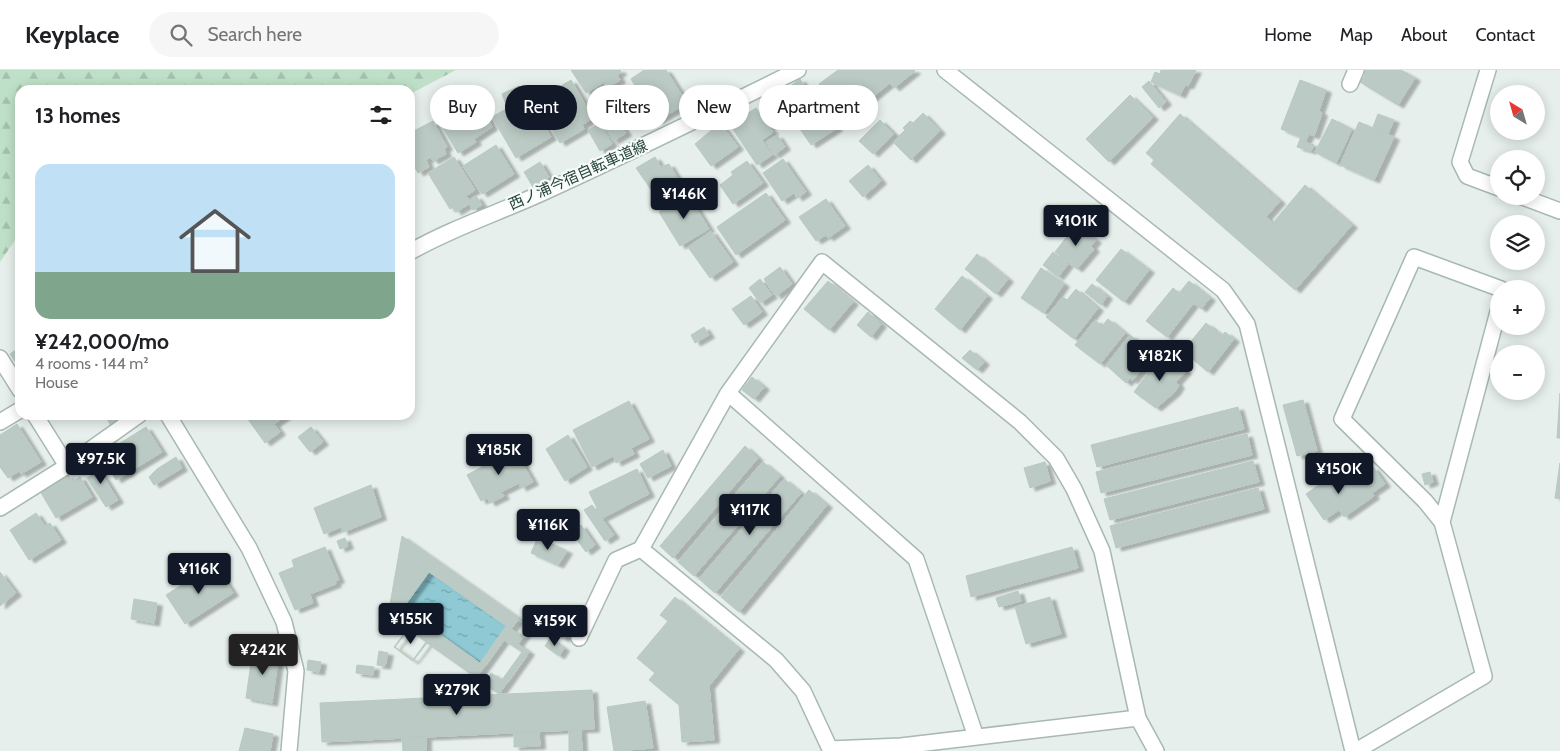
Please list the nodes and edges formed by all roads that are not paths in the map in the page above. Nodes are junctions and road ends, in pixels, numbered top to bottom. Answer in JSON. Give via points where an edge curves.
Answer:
{"nodes":[{"id":1,"x":798,"y":70,"type":"edge"},
{"id":2,"x":946,"y":70,"type":"edge"},
{"id":3,"x":1488,"y":70,"type":"edge"},
{"id":4,"x":1490,"y":185,"type":"edge"},
{"id":5,"x":1544,"y":205,"type":"edge"},
{"id":6,"x":1560,"y":211,"type":"edge"},
{"id":7,"x":415,"y":249,"type":"edge"},
{"id":8,"x":1490,"y":285,"type":"edge"},
{"id":9,"x":1492,"y":335,"type":"edge"},
{"id":10,"x":0,"y":358,"type":"edge"},
{"id":11,"x":15,"y":382,"type":"edge"},
{"id":12,"x":728,"y":393,"type":"junction"},
{"id":13,"x":15,"y":413,"type":"edge"},
{"id":14,"x":38,"y":420,"type":"edge"},
{"id":15,"x":132,"y":420,"type":"edge"},
{"id":16,"x":171,"y":420,"type":"edge"},
{"id":17,"x":0,"y":422,"type":"edge"},
{"id":18,"x":67,"y":466,"type":"junction"},
{"id":19,"x":0,"y":508,"type":"edge"},
{"id":20,"x":1442,"y":522,"type":"junction"},
{"id":21,"x":641,"y":549,"type":"junction"},
{"id":22,"x":579,"y":638,"type":"dead end"},
{"id":23,"x":1138,"y":718,"type":"junction"},
{"id":24,"x":976,"y":737,"type":"junction"},
{"id":25,"x":901,"y":749,"type":"edge"},
{"id":26,"x":289,"y":751,"type":"edge"},
{"id":27,"x":1156,"y":751,"type":"edge"},
{"id":28,"x":1354,"y":751,"type":"edge"}],
"edges":[{"from":1,"to":7,"type":"street","name":"西ノ浦今宿自転車道線","via":[[540,194],[433,238]]},
{"from":2,"to":28,"type":"street","via":[[1223,290],[1247,324]]},
{"from":3,"to":4,"type":"street","via":[[1460,162],[1467,176]]},
{"from":5,"to":6,"type":"street"},
{"from":8,"to":20,"type":"street","via":[[1414,257],[1342,419]]},
{"from":9,"to":20,"type":"street"},
{"from":10,"to":11,"type":"street"},
{"from":12,"to":21,"type":"street"},
{"from":12,"to":23,"type":"street","via":[[822,262],[1020,422],[1056,458],[1102,551]]},
{"from":12,"to":24,"type":"street","via":[[916,559]]},
{"from":13,"to":17,"type":"street"},
{"from":14,"to":18,"type":"street"},
{"from":15,"to":18,"type":"street"},
{"from":16,"to":26,"type":"street","via":[[249,548],[284,622],[296,671]]},
{"from":18,"to":19,"type":"street"},
{"from":20,"to":28,"type":"street","via":[[1484,676]]},
{"from":21,"to":22,"type":"street","via":[[616,560]]},
{"from":21,"to":25,"type":"street","via":[[776,660],[803,692],[830,749]]},
{"from":23,"to":24,"type":"street"},
{"from":23,"to":27,"type":"street"},
{"from":24,"to":25,"type":"street"}]}
